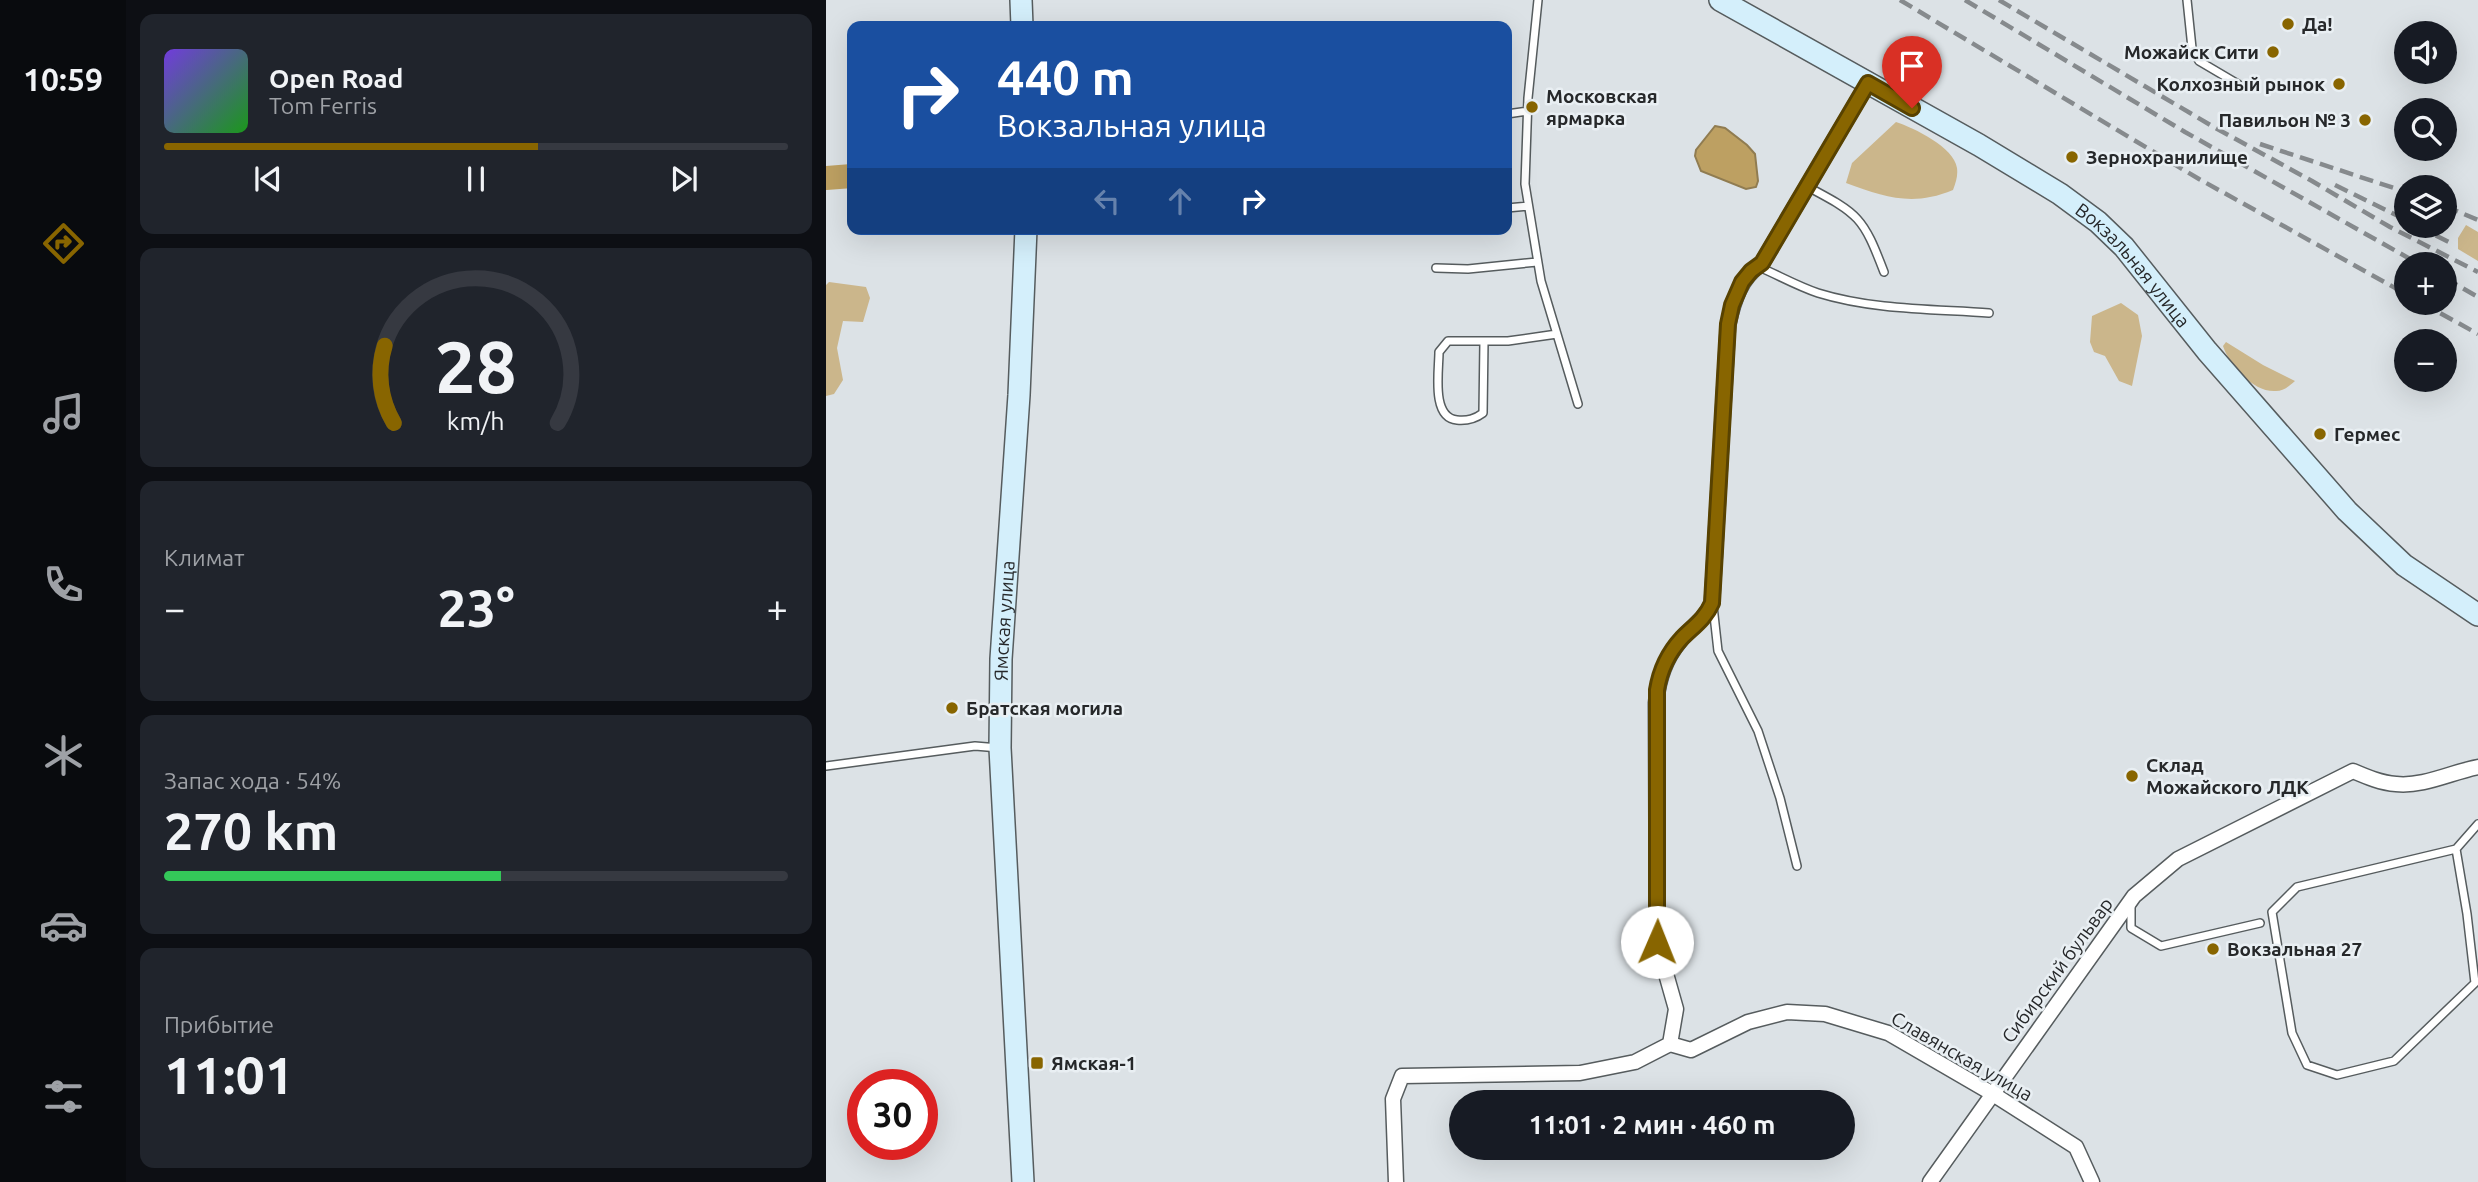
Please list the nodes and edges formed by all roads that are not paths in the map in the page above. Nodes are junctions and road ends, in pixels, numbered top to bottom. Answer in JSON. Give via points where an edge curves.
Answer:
{"nodes":[{"id":1,"x":1021,"y":0,"type":"edge"},
{"id":2,"x":1538,"y":0,"type":"edge"},
{"id":3,"x":1720,"y":0,"type":"edge"},
{"id":4,"x":2187,"y":0,"type":"edge"},
{"id":5,"x":1022,"y":21,"type":"edge"},
{"id":6,"x":1868,"y":83,"type":"junction"},
{"id":7,"x":2238,"y":84,"type":"dead end"},
{"id":8,"x":1528,"y":111,"type":"junction"},
{"id":9,"x":1512,"y":113,"type":"edge"},
{"id":10,"x":1807,"y":186,"type":"junction"},
{"id":11,"x":1528,"y":206,"type":"junction"},
{"id":12,"x":1512,"y":208,"type":"edge"},
{"id":13,"x":1027,"y":235,"type":"edge"},
{"id":14,"x":1536,"y":262,"type":"junction"},
{"id":15,"x":1758,"y":266,"type":"junction"},
{"id":16,"x":1436,"y":268,"type":"dead end"},
{"id":17,"x":1884,"y":272,"type":"dead end"},
{"id":18,"x":1989,"y":313,"type":"dead end"},
{"id":19,"x":1557,"y":334,"type":"junction"},
{"id":20,"x":1484,"y":341,"type":"junction"},
{"id":21,"x":1578,"y":404,"type":"dead end"},
{"id":22,"x":1712,"y":603,"type":"junction"},
{"id":23,"x":2478,"y":615,"type":"edge"},
{"id":24,"x":1000,"y":748,"type":"junction"},
{"id":25,"x":826,"y":766,"type":"edge"},
{"id":26,"x":2478,"y":767,"type":"edge"},
{"id":27,"x":2478,"y":824,"type":"edge"},
{"id":28,"x":2456,"y":849,"type":"junction"},
{"id":29,"x":1797,"y":866,"type":"dead end"},
{"id":30,"x":2130,"y":901,"type":"junction"},
{"id":31,"x":2260,"y":923,"type":"dead end"},
{"id":32,"x":1670,"y":1044,"type":"junction"},
{"id":33,"x":1993,"y":1094,"type":"junction"},
{"id":34,"x":1023,"y":1182,"type":"edge"},
{"id":35,"x":1395,"y":1182,"type":"edge"},
{"id":36,"x":1930,"y":1182,"type":"edge"},
{"id":37,"x":2092,"y":1182,"type":"edge"}],
"edges":[{"from":1,"to":5,"type":"main road"},
{"from":2,"to":8,"type":"lane"},
{"from":3,"to":6,"type":"main road","name":"Вокзальная улица"},
{"from":4,"to":7,"type":"lane","via":[[2194,54]]},
{"from":6,"to":10,"type":"street"},
{"from":6,"to":23,"type":"main road","name":"Вокзальная улица","via":[[2060,194],[2098,222],[2129,252],[2207,351],[2335,499],[2404,565]]},
{"from":8,"to":9,"type":"lane"},
{"from":8,"to":11,"type":"lane"},
{"from":10,"to":15,"type":"street"},
{"from":10,"to":17,"type":"lane","via":[[1859,218]]},
{"from":11,"to":12,"type":"lane"},
{"from":11,"to":14,"type":"lane"},
{"from":13,"to":24,"type":"main road","name":"Ямская улица","via":[[1001,659]]},
{"from":14,"to":16,"type":"lane"},
{"from":14,"to":19,"type":"lane"},
{"from":15,"to":18,"type":"lane","via":[[1840,298]]},
{"from":15,"to":22,"type":"street","via":[[1742,282],[1728,324]]},
{"from":19,"to":20,"type":"lane"},
{"from":19,"to":21,"type":"lane"},
{"from":20,"to":20,"type":"lane","via":[[1448,341],[1439,352],[1440,407],[1452,420],[1476,419],[1483,413]]},
{"from":22,"to":29,"type":"lane","via":[[1718,651],[1758,731]]},
{"from":22,"to":32,"type":"street","via":[[1704,619],[1668,659],[1659,679],[1656,704],[1657,942],[1676,1009]]},
{"from":24,"to":25,"type":"lane","via":[[975,746]]},
{"from":24,"to":34,"type":"main road","name":"Ямская улица"},
{"from":26,"to":30,"type":"street","name":"Сибирский бульвар","via":[[2398,785],[2353,771],[2178,859]]},
{"from":27,"to":28,"type":"lane"},
{"from":28,"to":28,"type":"lane","via":[[2297,887],[2272,912],[2292,1032],[2307,1065],[2337,1074],[2394,1060],[2475,983]]},
{"from":30,"to":31,"type":"lane","via":[[2131,928],[2161,946]]},
{"from":30,"to":33,"type":"street","name":"Сибирский бульвар"},
{"from":32,"to":33,"type":"street","name":"Славянская улица","via":[[1691,1050],[1748,1022],[1787,1012],[1825,1014],[1888,1033]]},
{"from":32,"to":35,"type":"street","name":"Славянская улица","via":[[1635,1062],[1580,1073],[1402,1076],[1393,1099]]},
{"from":33,"to":36,"type":"street","name":"Сибирский бульвар"},
{"from":33,"to":37,"type":"street","name":"Славянская улица","via":[[2076,1147]]}]}
